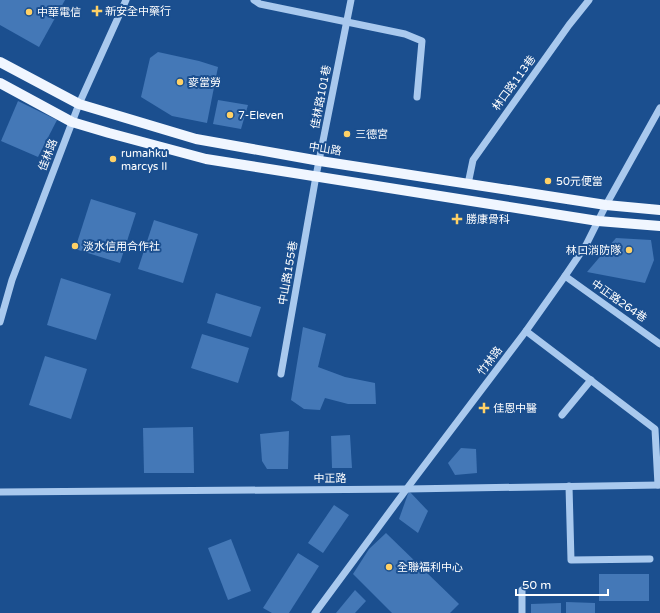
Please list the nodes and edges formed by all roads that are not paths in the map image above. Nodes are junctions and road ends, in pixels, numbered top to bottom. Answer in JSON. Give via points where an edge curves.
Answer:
{"nodes":[{"id":1,"x":126,"y":0,"type":"edge"},
{"id":2,"x":254,"y":0,"type":"edge"},
{"id":3,"x":351,"y":0,"type":"edge"},
{"id":4,"x":589,"y":0,"type":"edge"},
{"id":5,"x":346,"y":22,"type":"junction"},
{"id":6,"x":0,"y":62,"type":"edge"},
{"id":7,"x":0,"y":83,"type":"edge"},
{"id":8,"x":417,"y":97,"type":"dead end"},
{"id":9,"x":79,"y":104,"type":"junction"},
{"id":10,"x":660,"y":108,"type":"edge"},
{"id":11,"x":72,"y":122,"type":"junction"},
{"id":12,"x":320,"y":161,"type":"junction"},
{"id":13,"x":316,"y":176,"type":"junction"},
{"id":14,"x":468,"y":184,"type":"junction"},
{"id":15,"x":606,"y":205,"type":"junction"},
{"id":16,"x":660,"y":210,"type":"edge"},
{"id":17,"x":598,"y":221,"type":"junction"},
{"id":18,"x":660,"y":226,"type":"edge"},
{"id":19,"x":565,"y":276,"type":"junction"},
{"id":20,"x":0,"y":322,"type":"edge"},
{"id":21,"x":526,"y":331,"type":"junction"},
{"id":22,"x":660,"y":344,"type":"edge"},
{"id":23,"x":281,"y":374,"type":"dead end"},
{"id":24,"x":591,"y":380,"type":"junction"},
{"id":25,"x":562,"y":415,"type":"dead end"},
{"id":26,"x":659,"y":485,"type":"edge"},
{"id":27,"x":569,"y":486,"type":"junction"},
{"id":28,"x":407,"y":489,"type":"junction"},
{"id":29,"x":0,"y":492,"type":"edge"},
{"id":30,"x":650,"y":559,"type":"dead end"},
{"id":31,"x":522,"y":590,"type":"dead end"},
{"id":32,"x":315,"y":613,"type":"edge"},
{"id":33,"x":522,"y":613,"type":"edge"}],
"edges":[{"from":1,"to":9,"type":"street","name":"佳林路"},
{"from":2,"to":5,"type":"street","via":[[260,4]]},
{"from":3,"to":5,"type":"street","name":"佳林路101巷"},
{"from":4,"to":14,"type":"street","name":"林口路113巷","via":[[473,160]]},
{"from":5,"to":8,"type":"street","via":[[405,34],[422,41]]},
{"from":5,"to":12,"type":"street","name":"佳林路101巷"},
{"from":6,"to":9,"type":"main road","name":"中山路"},
{"from":7,"to":11,"type":"main road"},
{"from":9,"to":11,"type":"street","name":"佳林路"},
{"from":9,"to":12,"type":"main road","name":"中山路","via":[[196,139]]},
{"from":10,"to":15,"type":"street","name":"竹林路"},
{"from":11,"to":13,"type":"main road","via":[[206,159]]},
{"from":11,"to":20,"type":"street","name":"佳林路","via":[[12,280]]},
{"from":12,"to":13,"type":"street","name":"佳林路101巷"},
{"from":12,"to":14,"type":"main road","name":"中山路"},
{"from":13,"to":17,"type":"main road"},
{"from":13,"to":23,"type":"street","name":"中山路155巷"},
{"from":14,"to":15,"type":"main road","name":"中山路"},
{"from":15,"to":16,"type":"main road","name":"中山路"},
{"from":15,"to":17,"type":"street","name":"竹林路"},
{"from":17,"to":18,"type":"main road"},
{"from":17,"to":19,"type":"street","name":"竹林路","via":[[586,245]]},
{"from":19,"to":21,"type":"street","name":"竹林路"},
{"from":19,"to":22,"type":"street","name":"中正路264巷"},
{"from":21,"to":24,"type":"street"},
{"from":21,"to":28,"type":"street","name":"竹林路"},
{"from":24,"to":25,"type":"street"},
{"from":24,"to":26,"type":"street","via":[[655,429]]},
{"from":26,"to":27,"type":"street","name":"中正路"},
{"from":27,"to":28,"type":"street","name":"中正路"},
{"from":27,"to":30,"type":"street","via":[[571,560]]},
{"from":28,"to":29,"type":"street","name":"中正路"},
{"from":28,"to":32,"type":"street","name":"竹林路"},
{"from":31,"to":33,"type":"street"}]}
